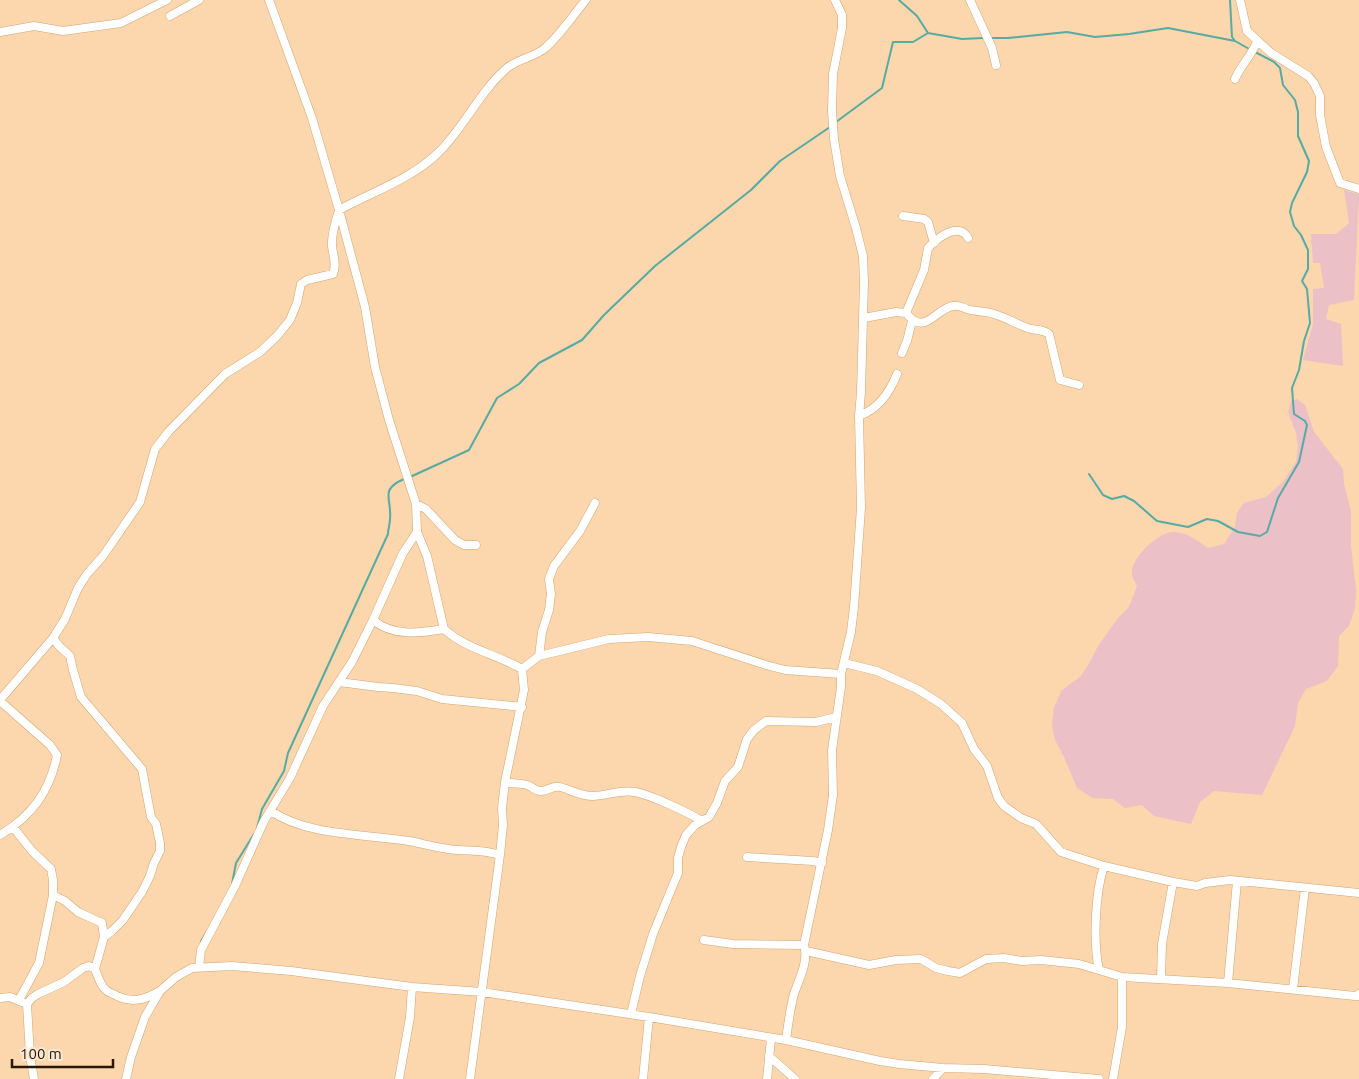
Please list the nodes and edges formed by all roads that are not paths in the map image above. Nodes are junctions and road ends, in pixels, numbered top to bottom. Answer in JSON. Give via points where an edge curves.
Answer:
{"nodes":[{"id":1,"x":167,"y":0,"type":"edge"},
{"id":2,"x":199,"y":0,"type":"edge"},
{"id":3,"x":270,"y":0,"type":"edge"},
{"id":4,"x":586,"y":0,"type":"edge"},
{"id":5,"x":835,"y":0,"type":"edge"},
{"id":6,"x":970,"y":0,"type":"edge"},
{"id":7,"x":1240,"y":0,"type":"edge"},
{"id":8,"x":170,"y":16,"type":"dead end"},
{"id":9,"x":0,"y":32,"type":"edge"},
{"id":10,"x":1257,"y":41,"type":"junction"},
{"id":11,"x":996,"y":65,"type":"dead end"},
{"id":12,"x":1235,"y":79,"type":"dead end"},
{"id":13,"x":1359,"y":189,"type":"edge"},
{"id":14,"x":339,"y":210,"type":"junction"},
{"id":15,"x":903,"y":216,"type":"dead end"},
{"id":16,"x":968,"y":238,"type":"dead end"},
{"id":17,"x":934,"y":243,"type":"junction"},
{"id":18,"x":906,"y":313,"type":"junction"},
{"id":19,"x":864,"y":318,"type":"junction"},
{"id":20,"x":912,"y":321,"type":"junction"},
{"id":21,"x":902,"y":353,"type":"dead end"},
{"id":22,"x":897,"y":374,"type":"dead end"},
{"id":23,"x":1079,"y":385,"type":"dead end"},
{"id":24,"x":859,"y":416,"type":"junction"},
{"id":25,"x":595,"y":503,"type":"dead end"},
{"id":26,"x":416,"y":504,"type":"junction"},
{"id":27,"x":418,"y":532,"type":"junction"},
{"id":28,"x":476,"y":545,"type":"dead end"},
{"id":29,"x":373,"y":620,"type":"junction"},
{"id":30,"x":444,"y":629,"type":"junction"},
{"id":31,"x":53,"y":638,"type":"junction"},
{"id":32,"x":539,"y":656,"type":"junction"},
{"id":33,"x":844,"y":663,"type":"junction"},
{"id":34,"x":522,"y":669,"type":"junction"},
{"id":35,"x":841,"y":674,"type":"junction"},
{"id":36,"x":338,"y":682,"type":"junction"},
{"id":37,"x":0,"y":701,"type":"edge"},
{"id":38,"x":522,"y":706,"type":"junction"},
{"id":39,"x":836,"y":717,"type":"junction"},
{"id":40,"x":505,"y":782,"type":"junction"},
{"id":41,"x":271,"y":811,"type":"junction"},
{"id":42,"x":702,"y":821,"type":"junction"},
{"id":43,"x":13,"y":827,"type":"junction"},
{"id":44,"x":0,"y":835,"type":"edge"},
{"id":45,"x":500,"y":855,"type":"junction"},
{"id":46,"x":747,"y":857,"type":"dead end"},
{"id":47,"x":822,"y":863,"type":"junction"},
{"id":48,"x":1104,"y":866,"type":"junction"},
{"id":49,"x":1238,"y":881,"type":"junction"},
{"id":50,"x":1173,"y":882,"type":"junction"},
{"id":51,"x":1305,"y":888,"type":"junction"},
{"id":52,"x":1359,"y":893,"type":"edge"},
{"id":53,"x":53,"y":895,"type":"junction"},
{"id":54,"x":104,"y":937,"type":"junction"},
{"id":55,"x":704,"y":940,"type":"dead end"},
{"id":56,"x":805,"y":948,"type":"junction"},
{"id":57,"x":199,"y":967,"type":"junction"},
{"id":58,"x":95,"y":969,"type":"junction"},
{"id":59,"x":1099,"y":970,"type":"junction"},
{"id":60,"x":1122,"y":977,"type":"junction"},
{"id":61,"x":1161,"y":978,"type":"junction"},
{"id":62,"x":1228,"y":983,"type":"junction"},
{"id":63,"x":412,"y":987,"type":"junction"},
{"id":64,"x":1293,"y":989,"type":"junction"},
{"id":65,"x":160,"y":991,"type":"junction"},
{"id":66,"x":482,"y":992,"type":"junction"},
{"id":67,"x":1359,"y":995,"type":"edge"},
{"id":68,"x":0,"y":998,"type":"edge"},
{"id":69,"x":20,"y":1000,"type":"junction"},
{"id":70,"x":27,"y":1004,"type":"junction"},
{"id":71,"x":631,"y":1014,"type":"junction"},
{"id":72,"x":649,"y":1017,"type":"junction"},
{"id":73,"x":770,"y":1039,"type":"junction"},
{"id":74,"x":786,"y":1040,"type":"junction"},
{"id":75,"x":769,"y":1056,"type":"junction"},
{"id":76,"x":942,"y":1068,"type":"junction"},
{"id":77,"x":34,"y":1079,"type":"edge"},
{"id":78,"x":126,"y":1079,"type":"edge"},
{"id":79,"x":399,"y":1079,"type":"edge"},
{"id":80,"x":470,"y":1079,"type":"edge"},
{"id":81,"x":644,"y":1079,"type":"edge"},
{"id":82,"x":766,"y":1079,"type":"edge"},
{"id":83,"x":795,"y":1079,"type":"edge"},
{"id":84,"x":934,"y":1079,"type":"edge"},
{"id":85,"x":942,"y":1079,"type":"edge"},
{"id":86,"x":1099,"y":1079,"type":"edge"},
{"id":87,"x":1113,"y":1079,"type":"edge"}],
"edges":[{"from":1,"to":9,"type":"street","via":[[121,23],[63,31],[34,26]]},
{"from":2,"to":8,"type":"street"},
{"from":3,"to":14,"type":"street","via":[[312,118]]},
{"from":4,"to":14,"type":"street","via":[[543,50],[519,60],[495,80],[458,132],[437,154],[387,186]]},
{"from":5,"to":19,"type":"street","via":[[842,15],[842,28],[833,74],[834,139],[840,176],[862,256]]},
{"from":6,"to":11,"type":"street","via":[[992,48]]},
{"from":7,"to":10,"type":"street","via":[[1248,31]]},
{"from":10,"to":12,"type":"street"},
{"from":10,"to":13,"type":"street","via":[[1314,83],[1320,96],[1326,147],[1340,183]]},
{"from":14,"to":26,"type":"street","via":[[365,307],[377,376]]},
{"from":14,"to":31,"type":"street","via":[[332,245],[336,267],[333,274],[301,284],[290,320],[278,336],[260,352],[225,374],[155,449],[140,502],[78,588]]},
{"from":15,"to":17,"type":"street","via":[[928,222]]},
{"from":16,"to":17,"type":"street","via":[[966,233],[953,230]]},
{"from":17,"to":18,"type":"street","via":[[928,248],[924,270]]},
{"from":18,"to":19,"type":"street"},
{"from":18,"to":20,"type":"street"},
{"from":19,"to":24,"type":"street"},
{"from":20,"to":21,"type":"street"},
{"from":20,"to":23,"type":"street","via":[[929,321],[951,306],[960,306],[1046,331],[1060,380]]},
{"from":22,"to":24,"type":"street","via":[[884,398]]},
{"from":24,"to":33,"type":"street","via":[[860,508],[854,607]]},
{"from":25,"to":32,"type":"street","via":[[549,579],[549,610]]},
{"from":26,"to":27,"type":"street"},
{"from":26,"to":28,"type":"street","via":[[426,509],[455,540],[464,545]]},
{"from":27,"to":29,"type":"street","via":[[392,574]]},
{"from":27,"to":30,"type":"street"},
{"from":29,"to":30,"type":"street","via":[[388,630],[422,633]]},
{"from":29,"to":36,"type":"street"},
{"from":30,"to":34,"type":"street","via":[[464,644]]},
{"from":31,"to":37,"type":"street"},
{"from":31,"to":54,"type":"street","via":[[70,656],[81,697],[142,770],[151,817],[160,843],[160,851],[142,892],[123,920]]},
{"from":32,"to":34,"type":"street"},
{"from":32,"to":35,"type":"street","via":[[609,639],[648,637],[692,641],[785,670]]},
{"from":33,"to":35,"type":"street"},
{"from":33,"to":48,"type":"street","via":[[877,672],[917,689],[941,704],[962,723],[974,749],[988,766],[998,798],[1004,806],[1036,824],[1061,852]]},
{"from":34,"to":38,"type":"street"},
{"from":35,"to":39,"type":"street"},
{"from":36,"to":38,"type":"street"},
{"from":36,"to":41,"type":"street"},
{"from":37,"to":43,"type":"street","via":[[57,755],[40,801]]},
{"from":38,"to":40,"type":"street"},
{"from":39,"to":42,"type":"street","via":[[816,722],[766,721],[754,730],[747,739],[738,767],[724,781],[713,810]]},
{"from":39,"to":47,"type":"street","via":[[832,750],[833,795]]},
{"from":40,"to":42,"type":"street","via":[[527,785],[537,791],[560,787],[594,796],[634,792]]},
{"from":40,"to":45,"type":"street"},
{"from":41,"to":45,"type":"street","via":[[319,829]]},
{"from":41,"to":57,"type":"street","via":[[200,950]]},
{"from":42,"to":71,"type":"street","via":[[686,835],[681,847],[678,873],[650,941]]},
{"from":43,"to":44,"type":"street"},
{"from":43,"to":53,"type":"street","via":[[51,869]]},
{"from":45,"to":66,"type":"street"},
{"from":46,"to":47,"type":"street"},
{"from":47,"to":56,"type":"street"},
{"from":48,"to":50,"type":"street"},
{"from":48,"to":59,"type":"street","via":[[1098,888],[1096,935]]},
{"from":49,"to":50,"type":"street","via":[[1197,886]]},
{"from":49,"to":51,"type":"street"},
{"from":49,"to":62,"type":"street"},
{"from":50,"to":61,"type":"street","via":[[1162,944]]},
{"from":51,"to":52,"type":"street"},
{"from":51,"to":64,"type":"street"},
{"from":53,"to":54,"type":"street","via":[[78,912],[100,921]]},
{"from":53,"to":69,"type":"street","via":[[39,963]]},
{"from":54,"to":58,"type":"street"},
{"from":55,"to":56,"type":"street"},
{"from":56,"to":59,"type":"street","via":[[869,964],[921,959],[936,968],[960,973],[986,959],[1004,958],[1079,964]]},
{"from":56,"to":74,"type":"street"},
{"from":57,"to":63,"type":"street","via":[[232,966]]},
{"from":57,"to":65,"type":"street","via":[[176,977]]},
{"from":58,"to":65,"type":"street","via":[[106,990],[122,998],[136,1001]]},
{"from":58,"to":70,"type":"street","via":[[83,968]]},
{"from":59,"to":60,"type":"street"},
{"from":60,"to":61,"type":"street"},
{"from":60,"to":87,"type":"street","via":[[1122,1027]]},
{"from":61,"to":62,"type":"street"},
{"from":62,"to":64,"type":"street"},
{"from":63,"to":66,"type":"street"},
{"from":63,"to":79,"type":"street"},
{"from":64,"to":67,"type":"street"},
{"from":65,"to":78,"type":"street","via":[[145,1017]]},
{"from":66,"to":71,"type":"street"},
{"from":66,"to":80,"type":"street"},
{"from":68,"to":69,"type":"street"},
{"from":69,"to":70,"type":"street"},
{"from":70,"to":77,"type":"street"},
{"from":71,"to":72,"type":"street"},
{"from":72,"to":73,"type":"street"},
{"from":72,"to":81,"type":"street"},
{"from":73,"to":74,"type":"street"},
{"from":73,"to":75,"type":"street"},
{"from":74,"to":76,"type":"street","via":[[880,1061]]},
{"from":75,"to":82,"type":"street"},
{"from":75,"to":83,"type":"street"},
{"from":76,"to":84,"type":"street"},
{"from":76,"to":85,"type":"street"},
{"from":76,"to":86,"type":"street"}]}
